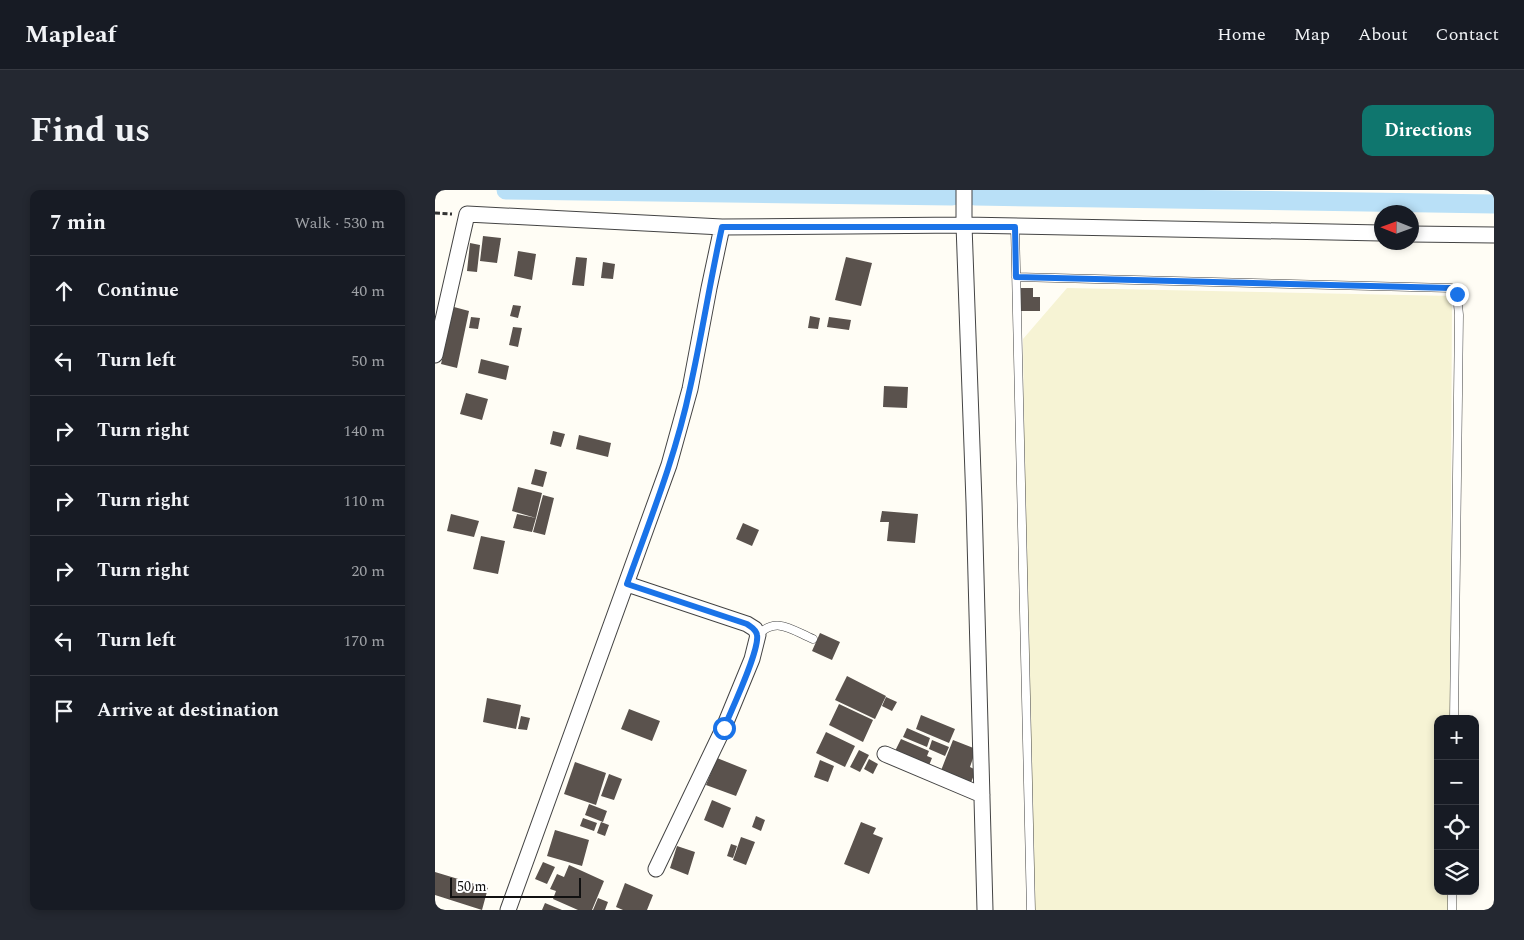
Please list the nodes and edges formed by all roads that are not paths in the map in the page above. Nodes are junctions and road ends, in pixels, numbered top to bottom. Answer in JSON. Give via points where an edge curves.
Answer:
{"nodes":[{"id":1,"x":964,"y":190,"type":"edge"},
{"id":2,"x":964,"y":226,"type":"junction"},
{"id":3,"x":722,"y":227,"type":"junction"},
{"id":4,"x":1015,"y":227,"type":"junction"},
{"id":5,"x":1374,"y":233,"type":"edge"},
{"id":6,"x":1419,"y":234,"type":"edge"},
{"id":7,"x":1494,"y":235,"type":"edge"},
{"id":8,"x":1016,"y":277,"type":"junction"},
{"id":9,"x":435,"y":354,"type":"edge"},
{"id":10,"x":627,"y":584,"type":"junction"},
{"id":11,"x":758,"y":635,"type":"junction"},
{"id":12,"x":813,"y":639,"type":"dead end"},
{"id":13,"x":1454,"y":715,"type":"edge"},
{"id":14,"x":885,"y":754,"type":"dead end"},
{"id":15,"x":982,"y":795,"type":"junction"},
{"id":16,"x":655,"y":869,"type":"dead end"},
{"id":17,"x":1452,"y":895,"type":"edge"},
{"id":18,"x":508,"y":910,"type":"edge"},
{"id":19,"x":985,"y":910,"type":"edge"},
{"id":20,"x":1031,"y":910,"type":"edge"},
{"id":21,"x":1452,"y":910,"type":"edge"}],
"edges":[{"from":1,"to":2,"type":"street"},
{"from":2,"to":3,"type":"street"},
{"from":2,"to":4,"type":"street"},
{"from":2,"to":15,"type":"street"},
{"from":3,"to":9,"type":"street","via":[[467,214]]},
{"from":3,"to":10,"type":"street","via":[[690,389],[669,465]]},
{"from":4,"to":5,"type":"street"},
{"from":4,"to":8,"type":"lane"},
{"from":6,"to":7,"type":"street"},
{"from":8,"to":13,"type":"lane","via":[[1451,288],[1457,294],[1459,315]]},
{"from":8,"to":20,"type":"lane"},
{"from":10,"to":11,"type":"street","via":[[747,624]]},
{"from":10,"to":18,"type":"street"},
{"from":11,"to":12,"type":"lane","via":[[765,628],[779,624]]},
{"from":11,"to":16,"type":"street","via":[[752,659],[724,728]]},
{"from":14,"to":15,"type":"street"},
{"from":15,"to":19,"type":"street"},
{"from":17,"to":21,"type":"lane"}]}
